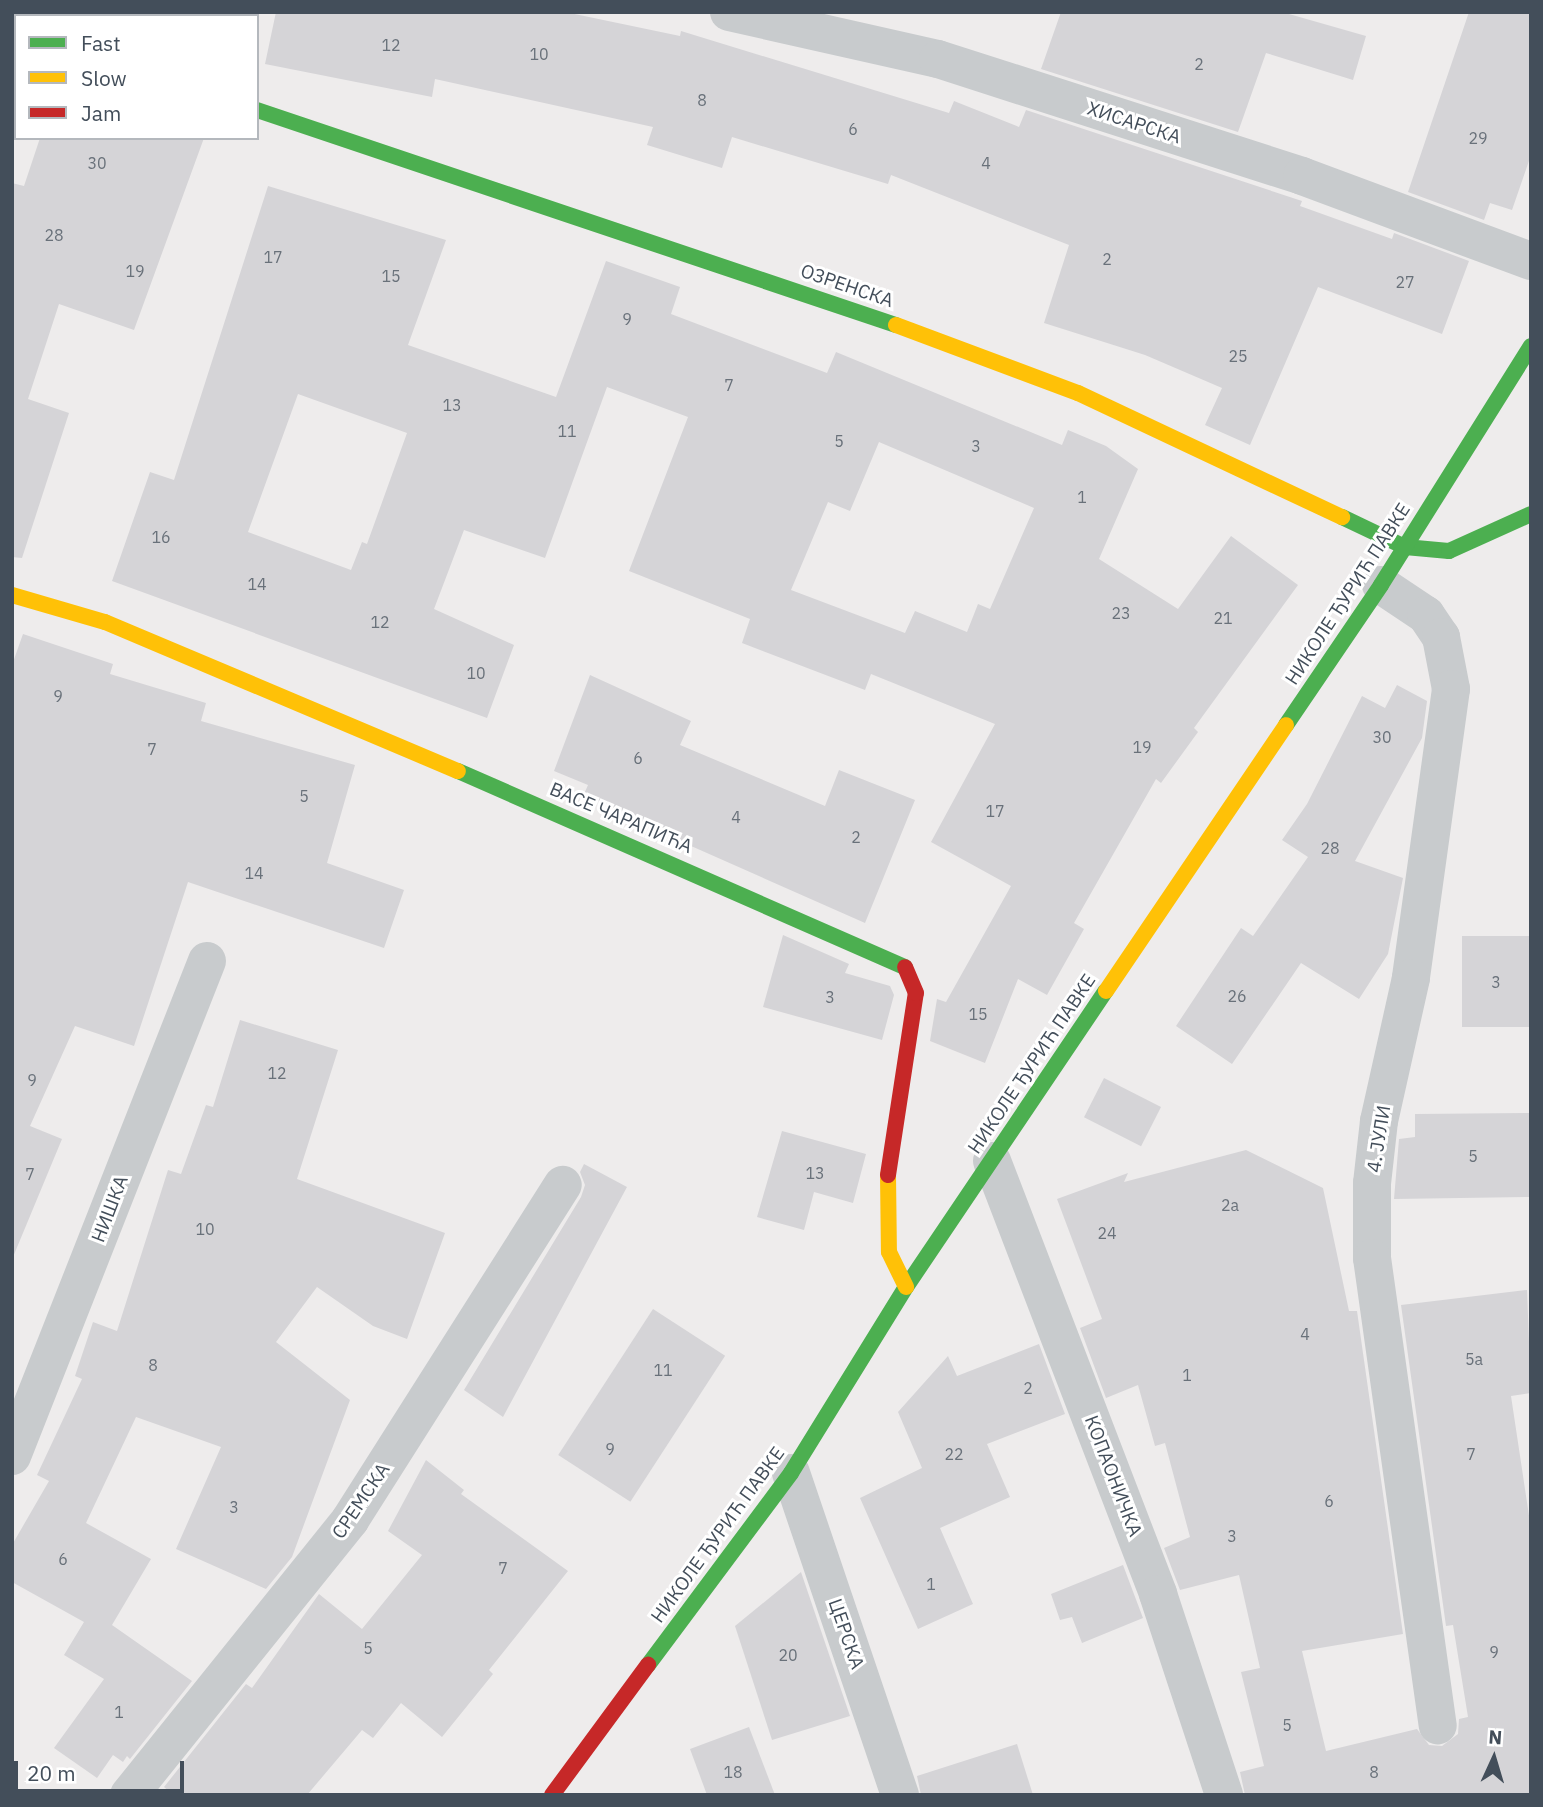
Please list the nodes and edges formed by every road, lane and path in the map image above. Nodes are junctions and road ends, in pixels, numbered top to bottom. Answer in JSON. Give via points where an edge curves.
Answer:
{"nodes":[{"id":1,"x":730,"y":12,"type":"edge"},
{"id":2,"x":259,"y":111,"type":"edge"},
{"id":3,"x":1531,"y":261,"type":"edge"},
{"id":4,"x":1531,"y":346,"type":"edge"},
{"id":5,"x":1531,"y":514,"type":"edge"},
{"id":6,"x":1405,"y":547,"type":"junction"},
{"id":7,"x":1381,"y":585,"type":"junction"},
{"id":8,"x":12,"y":595,"type":"edge"},
{"id":9,"x":207,"y":961,"type":"dead end"},
{"id":10,"x":992,"y":1161,"type":"junction"},
{"id":11,"x":562,"y":1185,"type":"dead end"},
{"id":12,"x":906,"y":1287,"type":"junction"},
{"id":13,"x":12,"y":1456,"type":"edge"},
{"id":14,"x":791,"y":1473,"type":"junction"},
{"id":15,"x":1438,"y":1725,"type":"dead end"},
{"id":16,"x":128,"y":1795,"type":"edge"},
{"id":17,"x":552,"y":1795,"type":"edge"},
{"id":18,"x":900,"y":1795,"type":"edge"},
{"id":19,"x":1224,"y":1795,"type":"edge"}],
"edges":[{"from":1,"to":3,"type":"street","name":"ХИСАРСКА","via":[[938,59],[1302,177]]},
{"from":2,"to":6,"type":"street","name":"ОЗРЕНСКА","via":[[844,306],[1079,393]]},
{"from":4,"to":6,"type":"street","name":"НИКОЛЕ ЂУРИЋ ПАВКЕ"},
{"from":5,"to":6,"type":"street","via":[[1449,551]]},
{"from":6,"to":7,"type":"street","name":"НИКОЛЕ ЂУРИЋ ПАВКЕ"},
{"from":7,"to":10,"type":"street","name":"НИКОЛЕ ЂУРИЋ ПАВКЕ"},
{"from":7,"to":15,"type":"street","name":"4. ЈУЛИ","via":[[1426,615],[1441,637],[1451,689],[1416,951],[1379,1121],[1372,1183],[1372,1258]]},
{"from":8,"to":12,"type":"street","name":"ВАСЕ ЧАРАПИЋА","via":[[105,622],[908,969],[916,993],[889,1158],[887,1211],[889,1252]]},
{"from":9,"to":13,"type":"street","name":"НИШКА"},
{"from":10,"to":12,"type":"street","name":"НИКОЛЕ ЂУРИЋ ПАВКЕ"},
{"from":10,"to":19,"type":"street","name":"КОПАОНИЧКА","via":[[1158,1594]]},
{"from":11,"to":16,"type":"street","name":"СРЕМСКА","via":[[351,1520]]},
{"from":12,"to":14,"type":"street","name":"НИКОЛЕ ЂУРИЋ ПАВКЕ"},
{"from":14,"to":17,"type":"street","name":"НИКОЛЕ ЂУРИЋ ПАВКЕ"},
{"from":14,"to":18,"type":"street","name":"ЦЕРСКА"}]}
